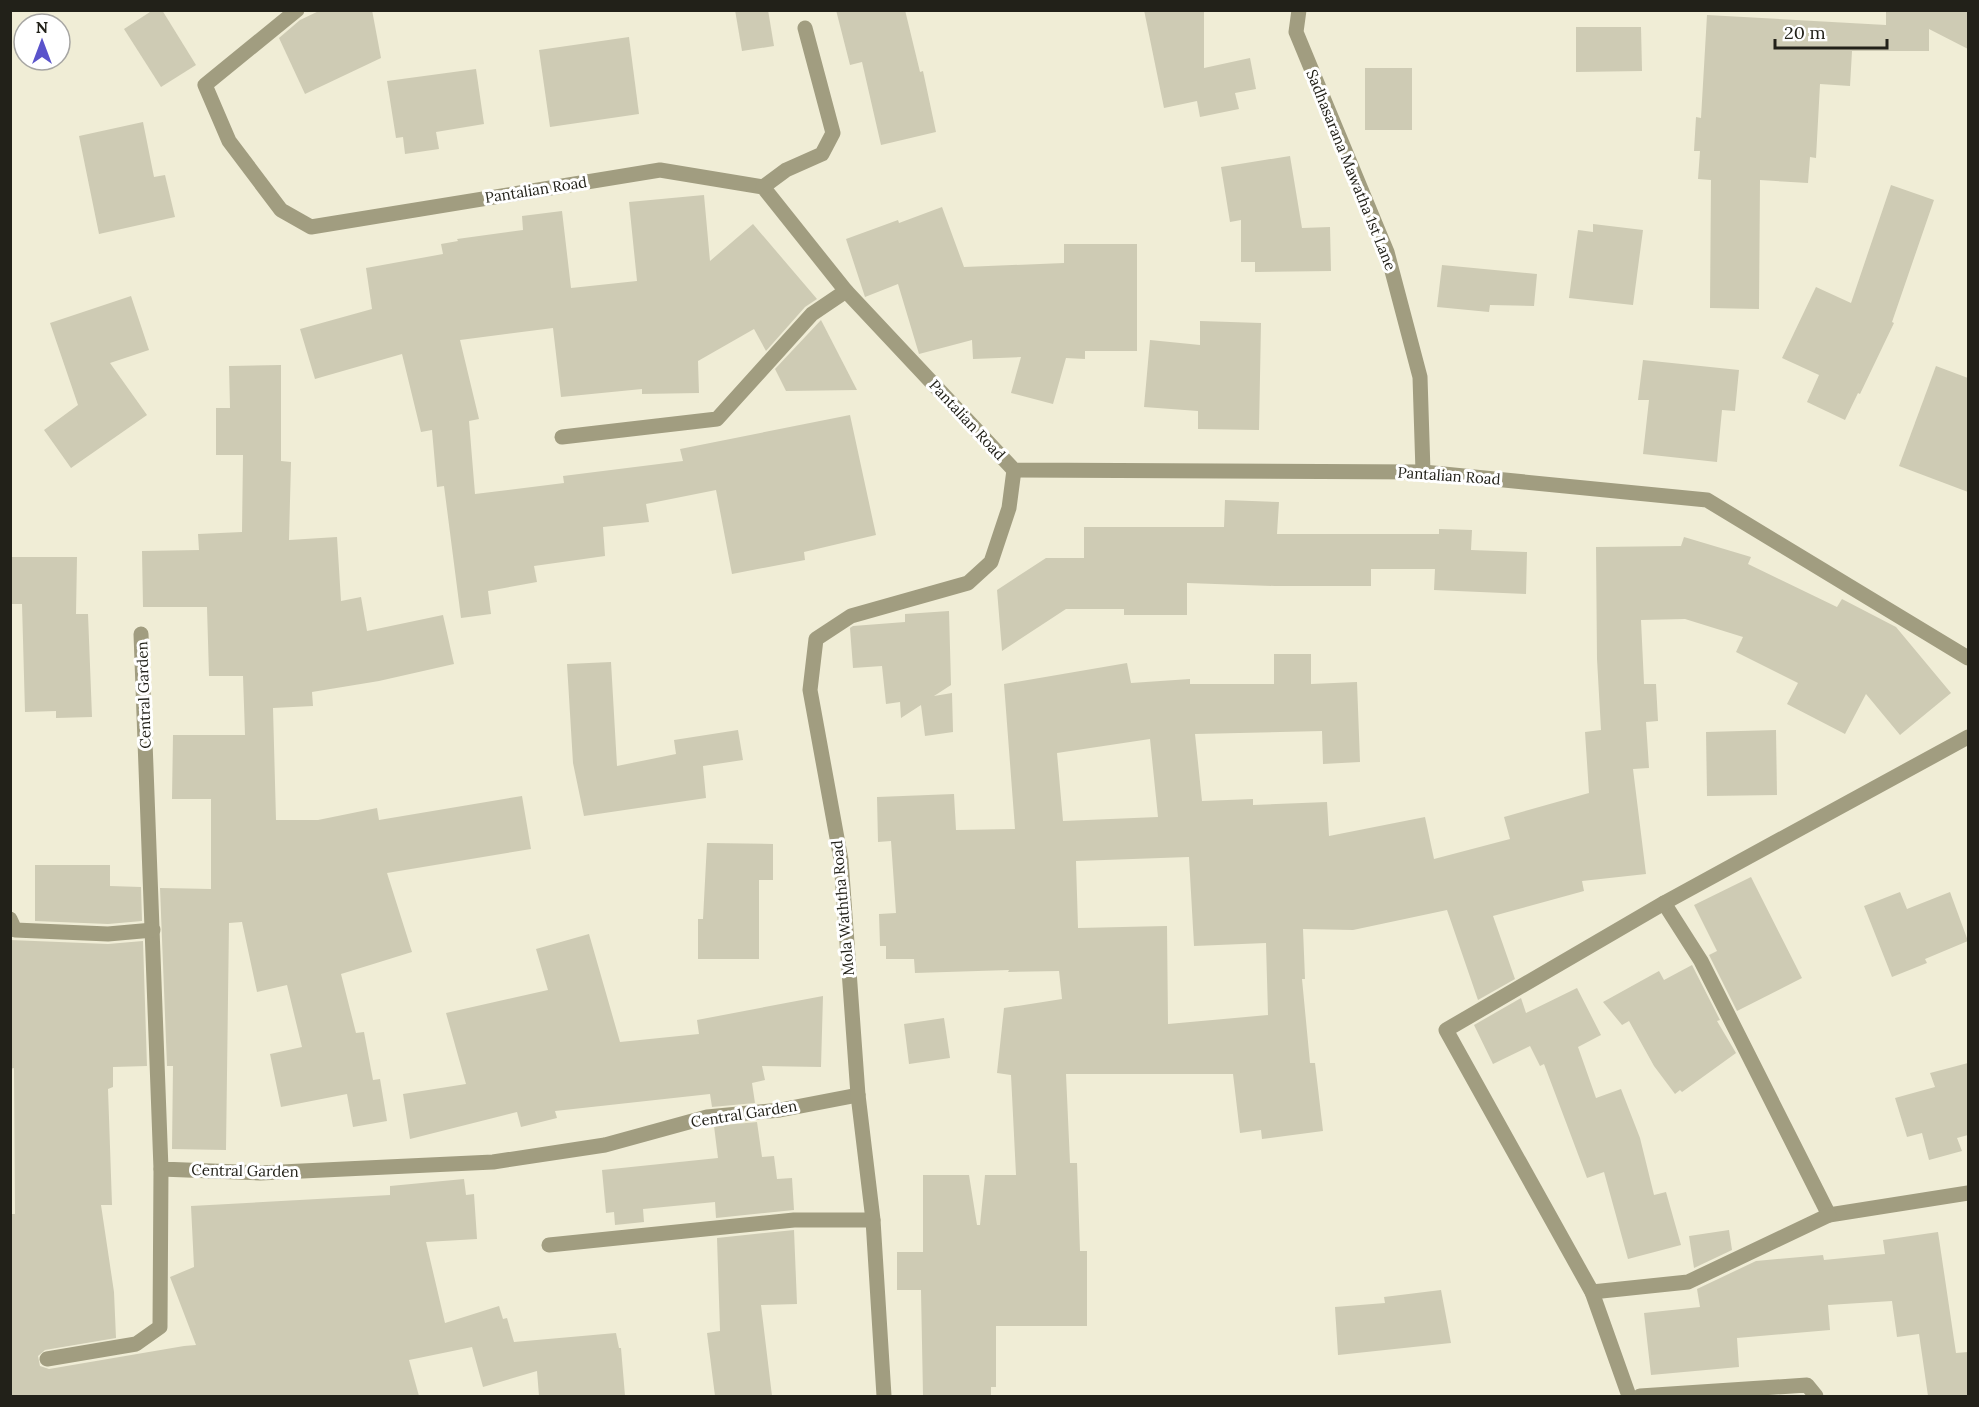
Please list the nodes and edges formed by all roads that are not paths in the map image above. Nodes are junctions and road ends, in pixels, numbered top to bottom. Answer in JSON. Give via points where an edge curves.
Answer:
{"nodes":[{"id":1,"x":297,"y":10,"type":"edge"},
{"id":2,"x":1299,"y":10,"type":"edge"},
{"id":3,"x":805,"y":28,"type":"dead end"},
{"id":4,"x":763,"y":187,"type":"junction"},
{"id":5,"x":846,"y":291,"type":"junction"},
{"id":6,"x":562,"y":437,"type":"dead end"},
{"id":7,"x":1014,"y":470,"type":"junction"},
{"id":8,"x":1423,"y":472,"type":"junction"},
{"id":9,"x":141,"y":634,"type":"dead end"},
{"id":10,"x":1968,"y":658,"type":"edge"},
{"id":11,"x":1968,"y":737,"type":"edge"},
{"id":12,"x":1664,"y":903,"type":"junction"},
{"id":13,"x":10,"y":919,"type":"edge"},
{"id":14,"x":153,"y":930,"type":"junction"},
{"id":15,"x":858,"y":1095,"type":"junction"},
{"id":16,"x":161,"y":1168,"type":"junction"},
{"id":17,"x":1968,"y":1193,"type":"edge"},
{"id":18,"x":1829,"y":1215,"type":"junction"},
{"id":19,"x":873,"y":1220,"type":"junction"},
{"id":20,"x":549,"y":1245,"type":"dead end"},
{"id":21,"x":1592,"y":1292,"type":"junction"},
{"id":22,"x":47,"y":1359,"type":"dead end"},
{"id":23,"x":884,"y":1396,"type":"edge"},
{"id":24,"x":1629,"y":1396,"type":"edge"},
{"id":25,"x":1640,"y":1396,"type":"edge"},
{"id":26,"x":1816,"y":1396,"type":"edge"}],
"edges":[{"from":1,"to":4,"type":"street","name":"Pantalian Road","via":[[205,85],[229,141],[281,210],[311,227],[660,170]]},
{"from":2,"to":8,"type":"street","name":"Sadhasarana Mawatha 1st Lane","via":[[1296,32],[1393,274],[1420,377]]},
{"from":3,"to":4,"type":"street","via":[[833,133],[822,154],[786,170]]},
{"from":4,"to":5,"type":"street","name":"Pantalian Road"},
{"from":5,"to":6,"type":"street","via":[[812,314],[717,418]]},
{"from":5,"to":7,"type":"street","name":"Pantalian Road"},
{"from":7,"to":8,"type":"street","name":"Pantalian Road"},
{"from":7,"to":15,"type":"street","name":"Mola Waththa Road","via":[[1010,508],[991,562],[968,583],[851,616],[816,639],[810,690],[841,860]]},
{"from":8,"to":10,"type":"street","name":"Pantalian Road","via":[[1707,500]]},
{"from":9,"to":14,"type":"street","name":"Central Garden"},
{"from":11,"to":12,"type":"street"},
{"from":12,"to":18,"type":"street","via":[[1701,961]]},
{"from":12,"to":21,"type":"street","via":[[1446,1030]]},
{"from":13,"to":14,"type":"street","via":[[15,930],[108,934]]},
{"from":14,"to":16,"type":"street","name":"Central Garden"},
{"from":15,"to":16,"type":"street","name":"Central Garden","via":[[780,1110],[707,1117],[605,1145],[493,1162],[260,1173]]},
{"from":15,"to":19,"type":"street","name":"Mola Waththa Road"},
{"from":16,"to":22,"type":"street","via":[[160,1327],[136,1344]]},
{"from":17,"to":18,"type":"street"},
{"from":18,"to":21,"type":"street","via":[[1688,1282]]},
{"from":19,"to":20,"type":"street","via":[[794,1220]]},
{"from":19,"to":23,"type":"street","name":"Mola Waththa Road"},
{"from":21,"to":24,"type":"street"},
{"from":25,"to":26,"type":"street","via":[[1807,1385]]}]}
